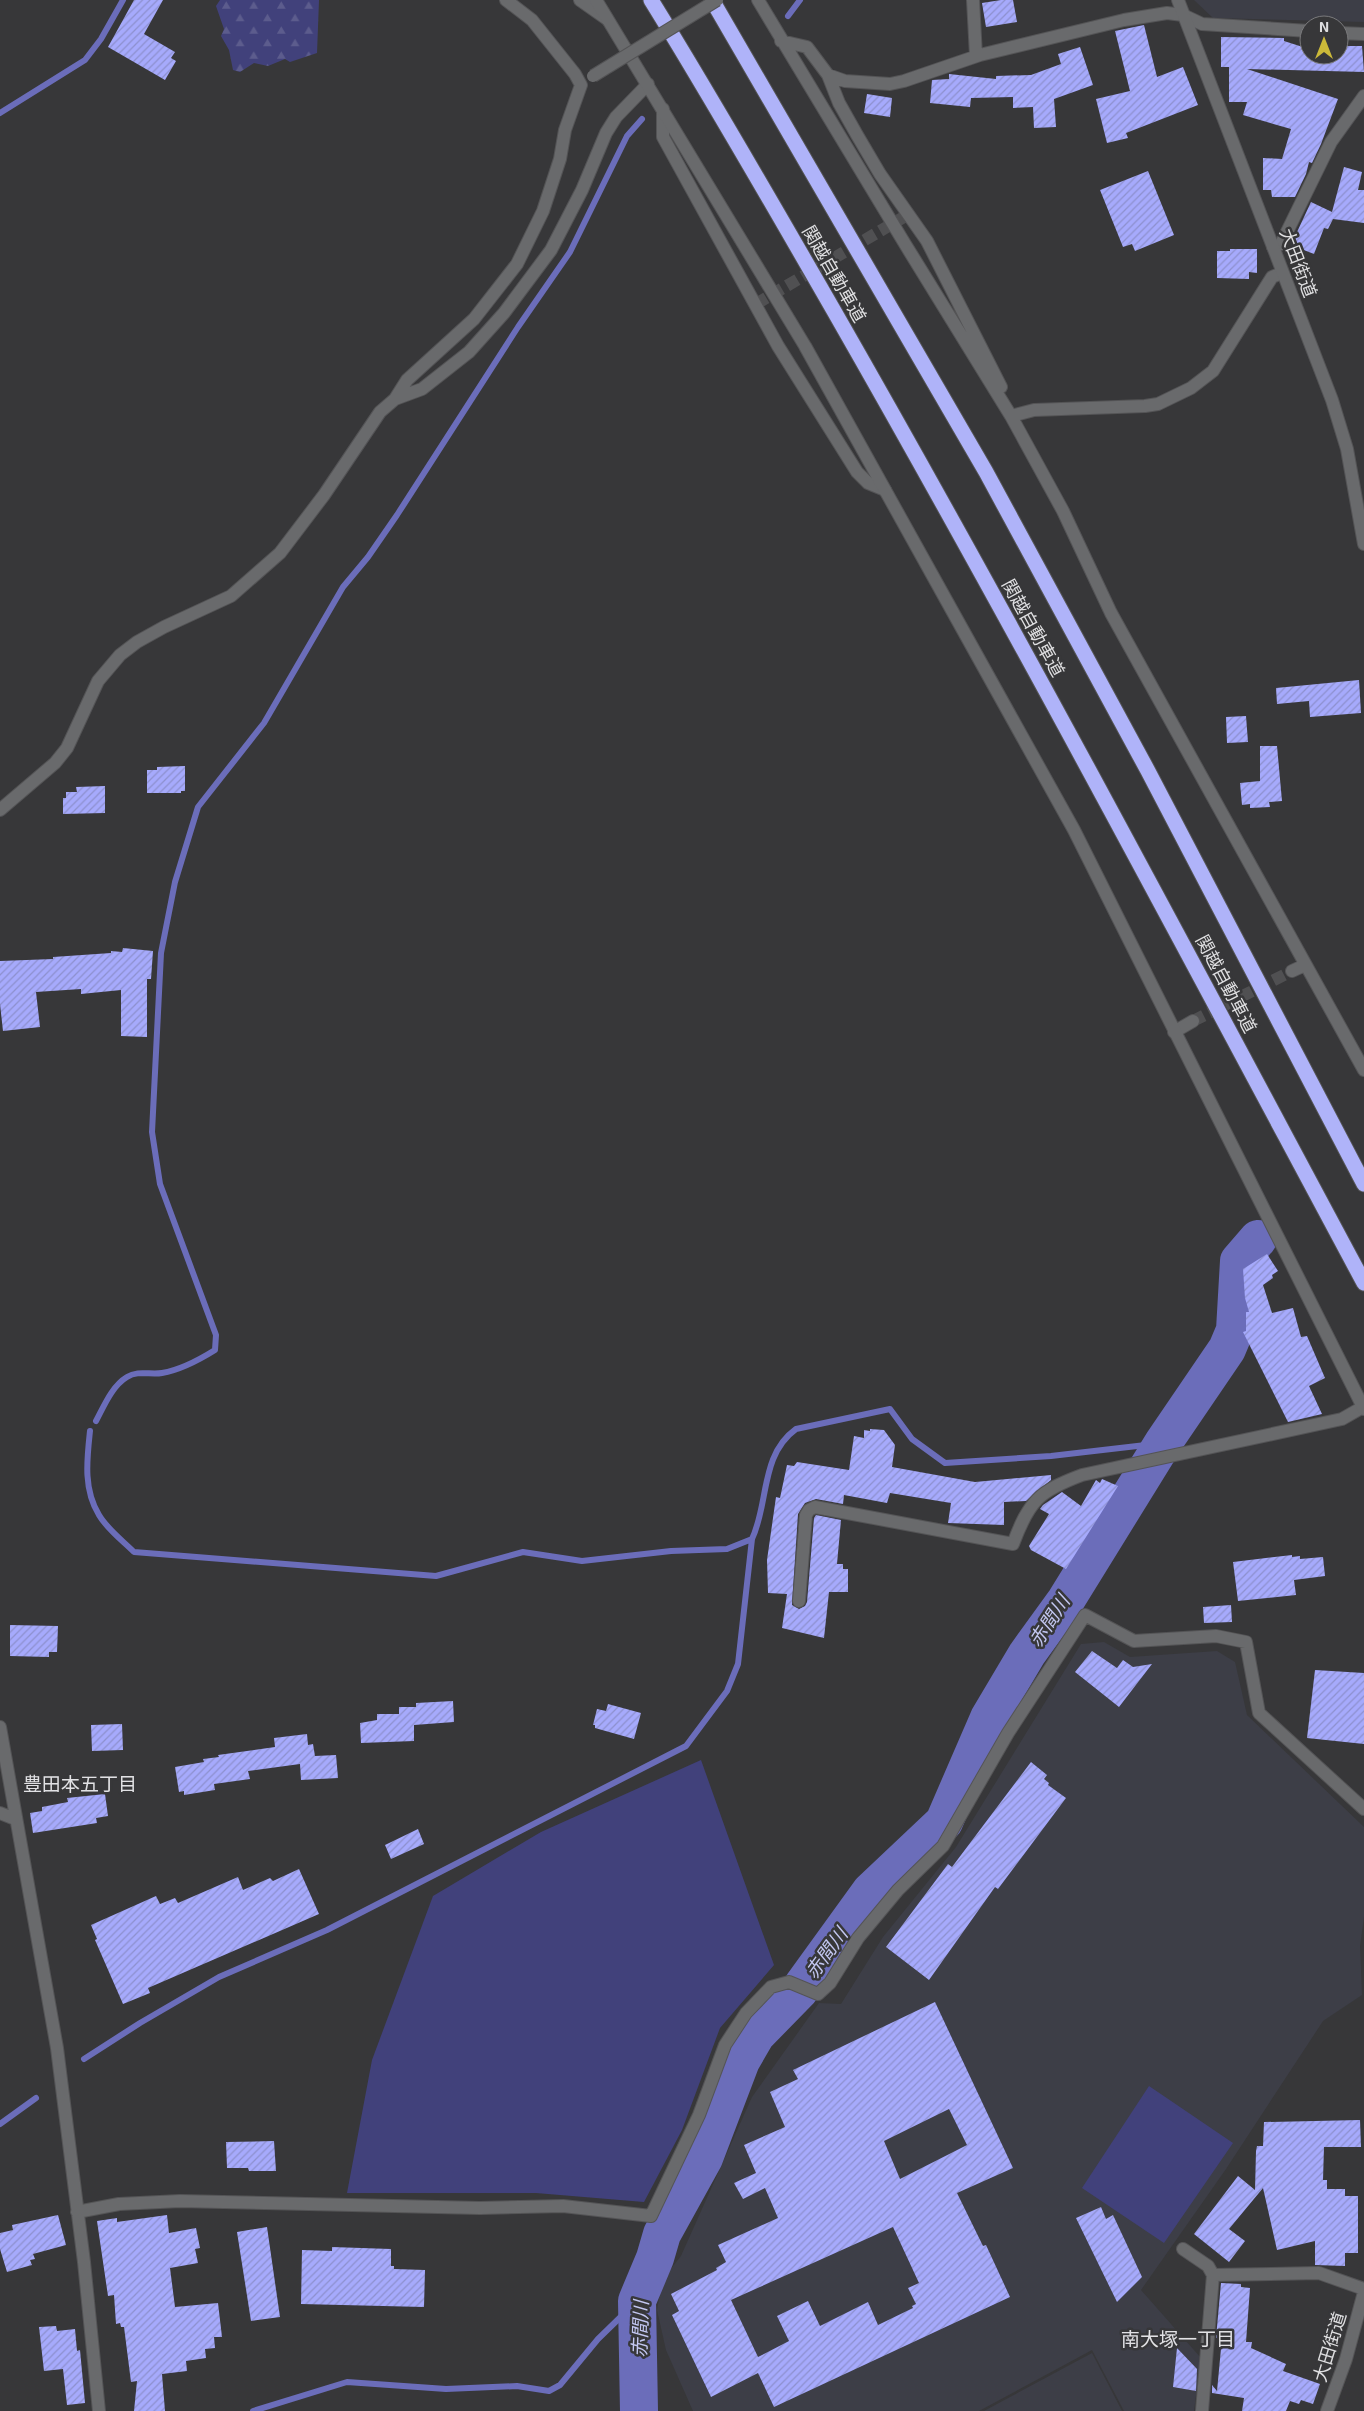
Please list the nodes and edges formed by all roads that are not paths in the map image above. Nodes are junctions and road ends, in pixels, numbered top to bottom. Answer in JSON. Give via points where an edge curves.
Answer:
{"nodes":[{"id":1,"x":506,"y":0,"type":"edge"},
{"id":2,"x":580,"y":0,"type":"edge"},
{"id":3,"x":596,"y":0,"type":"edge"},
{"id":4,"x":651,"y":0,"type":"edge"},
{"id":5,"x":712,"y":0,"type":"edge"},
{"id":6,"x":717,"y":0,"type":"edge"},
{"id":7,"x":758,"y":0,"type":"edge"},
{"id":8,"x":973,"y":0,"type":"edge"},
{"id":9,"x":1178,"y":0,"type":"edge"},
{"id":10,"x":1183,"y":15,"type":"junction"},
{"id":11,"x":607,"y":19,"type":"junction"},
{"id":12,"x":1299,"y":30,"type":"edge"},
{"id":13,"x":1349,"y":33,"type":"edge"},
{"id":14,"x":1364,"y":34,"type":"edge"},
{"id":15,"x":781,"y":41,"type":"junction"},
{"id":16,"x":976,"y":56,"type":"junction"},
{"id":17,"x":828,"y":75,"type":"junction"},
{"id":18,"x":648,"y":84,"type":"junction"},
{"id":19,"x":581,"y":85,"type":"junction"},
{"id":20,"x":1364,"y":96,"type":"edge"},
{"id":21,"x":663,"y":109,"type":"junction"},
{"id":22,"x":1273,"y":247,"type":"junction"},
{"id":23,"x":1282,"y":273,"type":"junction"},
{"id":24,"x":395,"y":399,"type":"junction"},
{"id":25,"x":1008,"y":411,"type":"junction"},
{"id":26,"x":885,"y":490,"type":"junction"},
{"id":27,"x":1364,"y":544,"type":"edge"},
{"id":28,"x":0,"y":810,"type":"edge"},
{"id":29,"x":1305,"y":965,"type":"junction"},
{"id":30,"x":1292,"y":971,"type":"tunnel mouth"},
{"id":31,"x":1193,"y":1021,"type":"tunnel mouth"},
{"id":32,"x":1174,"y":1032,"type":"junction"},
{"id":33,"x":1364,"y":1070,"type":"edge"},
{"id":34,"x":1364,"y":1184,"type":"edge"},
{"id":35,"x":1364,"y":1283,"type":"edge"},
{"id":36,"x":1364,"y":1408,"type":"edge"},
{"id":37,"x":799,"y":1601,"type":"dead end"},
{"id":38,"x":0,"y":1727,"type":"edge"},
{"id":39,"x":1364,"y":1809,"type":"edge"},
{"id":40,"x":0,"y":1813,"type":"edge"},
{"id":41,"x":15,"y":1818,"type":"junction"},
{"id":42,"x":77,"y":2212,"type":"junction"},
{"id":43,"x":1183,"y":2249,"type":"dead end"},
{"id":44,"x":1213,"y":2275,"type":"junction"},
{"id":45,"x":1364,"y":2291,"type":"edge"},
{"id":46,"x":96,"y":2410,"type":"edge"},
{"id":47,"x":1202,"y":2411,"type":"edge"},
{"id":48,"x":1327,"y":2411,"type":"edge"}],
"edges":[{"from":1,"to":19,"type":"street","via":[[532,20]]},
{"from":2,"to":11,"type":"street"},
{"from":3,"to":11,"type":"street"},
{"from":4,"to":35,"type":"highway","name":"関越自動車道","via":[[940,496]]},
{"from":5,"to":34,"type":"highway","name":"関越自動車道","via":[[986,472],[1148,771]]},
{"from":6,"to":19,"type":"street","bridge":true},
{"from":7,"to":15,"type":"street"},
{"from":8,"to":16,"type":"street"},
{"from":9,"to":10,"type":"street","name":"大田街道"},
{"from":10,"to":12,"type":"street","via":[[1202,24]]},
{"from":10,"to":16,"type":"street","via":[[1167,13],[1124,20]]},
{"from":10,"to":22,"type":"street","name":"大田街道"},
{"from":11,"to":18,"type":"street"},
{"from":13,"to":14,"type":"street"},
{"from":15,"to":17,"type":"street","via":[[807,47]]},
{"from":15,"to":25,"type":"street"},
{"from":16,"to":17,"type":"street","via":[[890,84],[845,81]]},
{"from":17,"to":25,"type":"street","via":[[839,103],[880,174],[927,241],[986,354]]},
{"from":18,"to":21,"type":"street"},
{"from":18,"to":24,"type":"street","via":[[616,117],[551,250],[504,313],[461,358],[422,389]]},
{"from":19,"to":24,"type":"street","via":[[543,211],[518,264],[474,319],[407,380]]},
{"from":20,"to":22,"type":"street","via":[[1330,142],[1281,244]]},
{"from":21,"to":26,"type":"street","via":[[805,346]]},
{"from":21,"to":26,"type":"street","via":[[663,137],[778,346],[857,472]]},
{"from":22,"to":23,"type":"street","name":"大田街道"},
{"from":23,"to":25,"type":"street","via":[[1272,277],[1213,371],[1191,388],[1158,404],[1145,406]]},
{"from":23,"to":27,"type":"street","name":"大田街道","via":[[1332,400],[1347,450]]},
{"from":24,"to":28,"type":"street","via":[[380,412],[280,553],[231,596],[164,627],[120,656],[98,681],[67,748],[55,763]]},
{"from":25,"to":29,"type":"street","via":[[1063,511],[1110,613]]},
{"from":26,"to":32,"type":"street","via":[[1074,830]]},
{"from":29,"to":30,"type":"street"},
{"from":29,"to":33,"type":"street"},
{"from":31,"to":32,"type":"street"},
{"from":32,"to":36,"type":"street"},
{"from":36,"to":37,"type":"street","via":[[1342,1418],[1082,1474],[1064,1481],[1033,1502],[1013,1544],[815,1507],[806,1515]]},
{"from":38,"to":41,"type":"street"},
{"from":39,"to":42,"type":"street","via":[[1259,1713],[1246,1642],[1216,1636],[1134,1641],[1085,1615],[1008,1733],[944,1846],[898,1890],[858,1938],[830,1983],[818,1994],[789,1982],[771,1986],[746,2013],[726,2045],[651,2216],[563,2206],[480,2208],[180,2201],[119,2204]]},
{"from":40,"to":41,"type":"street"},
{"from":41,"to":42,"type":"street","via":[[57,2048]]},
{"from":42,"to":46,"type":"street"},
{"from":43,"to":44,"type":"street","via":[[1208,2266]]},
{"from":44,"to":45,"type":"street","via":[[1318,2273]]},
{"from":44,"to":47,"type":"street"},
{"from":45,"to":48,"type":"street","name":"大田街道","via":[[1346,2359]]}]}
